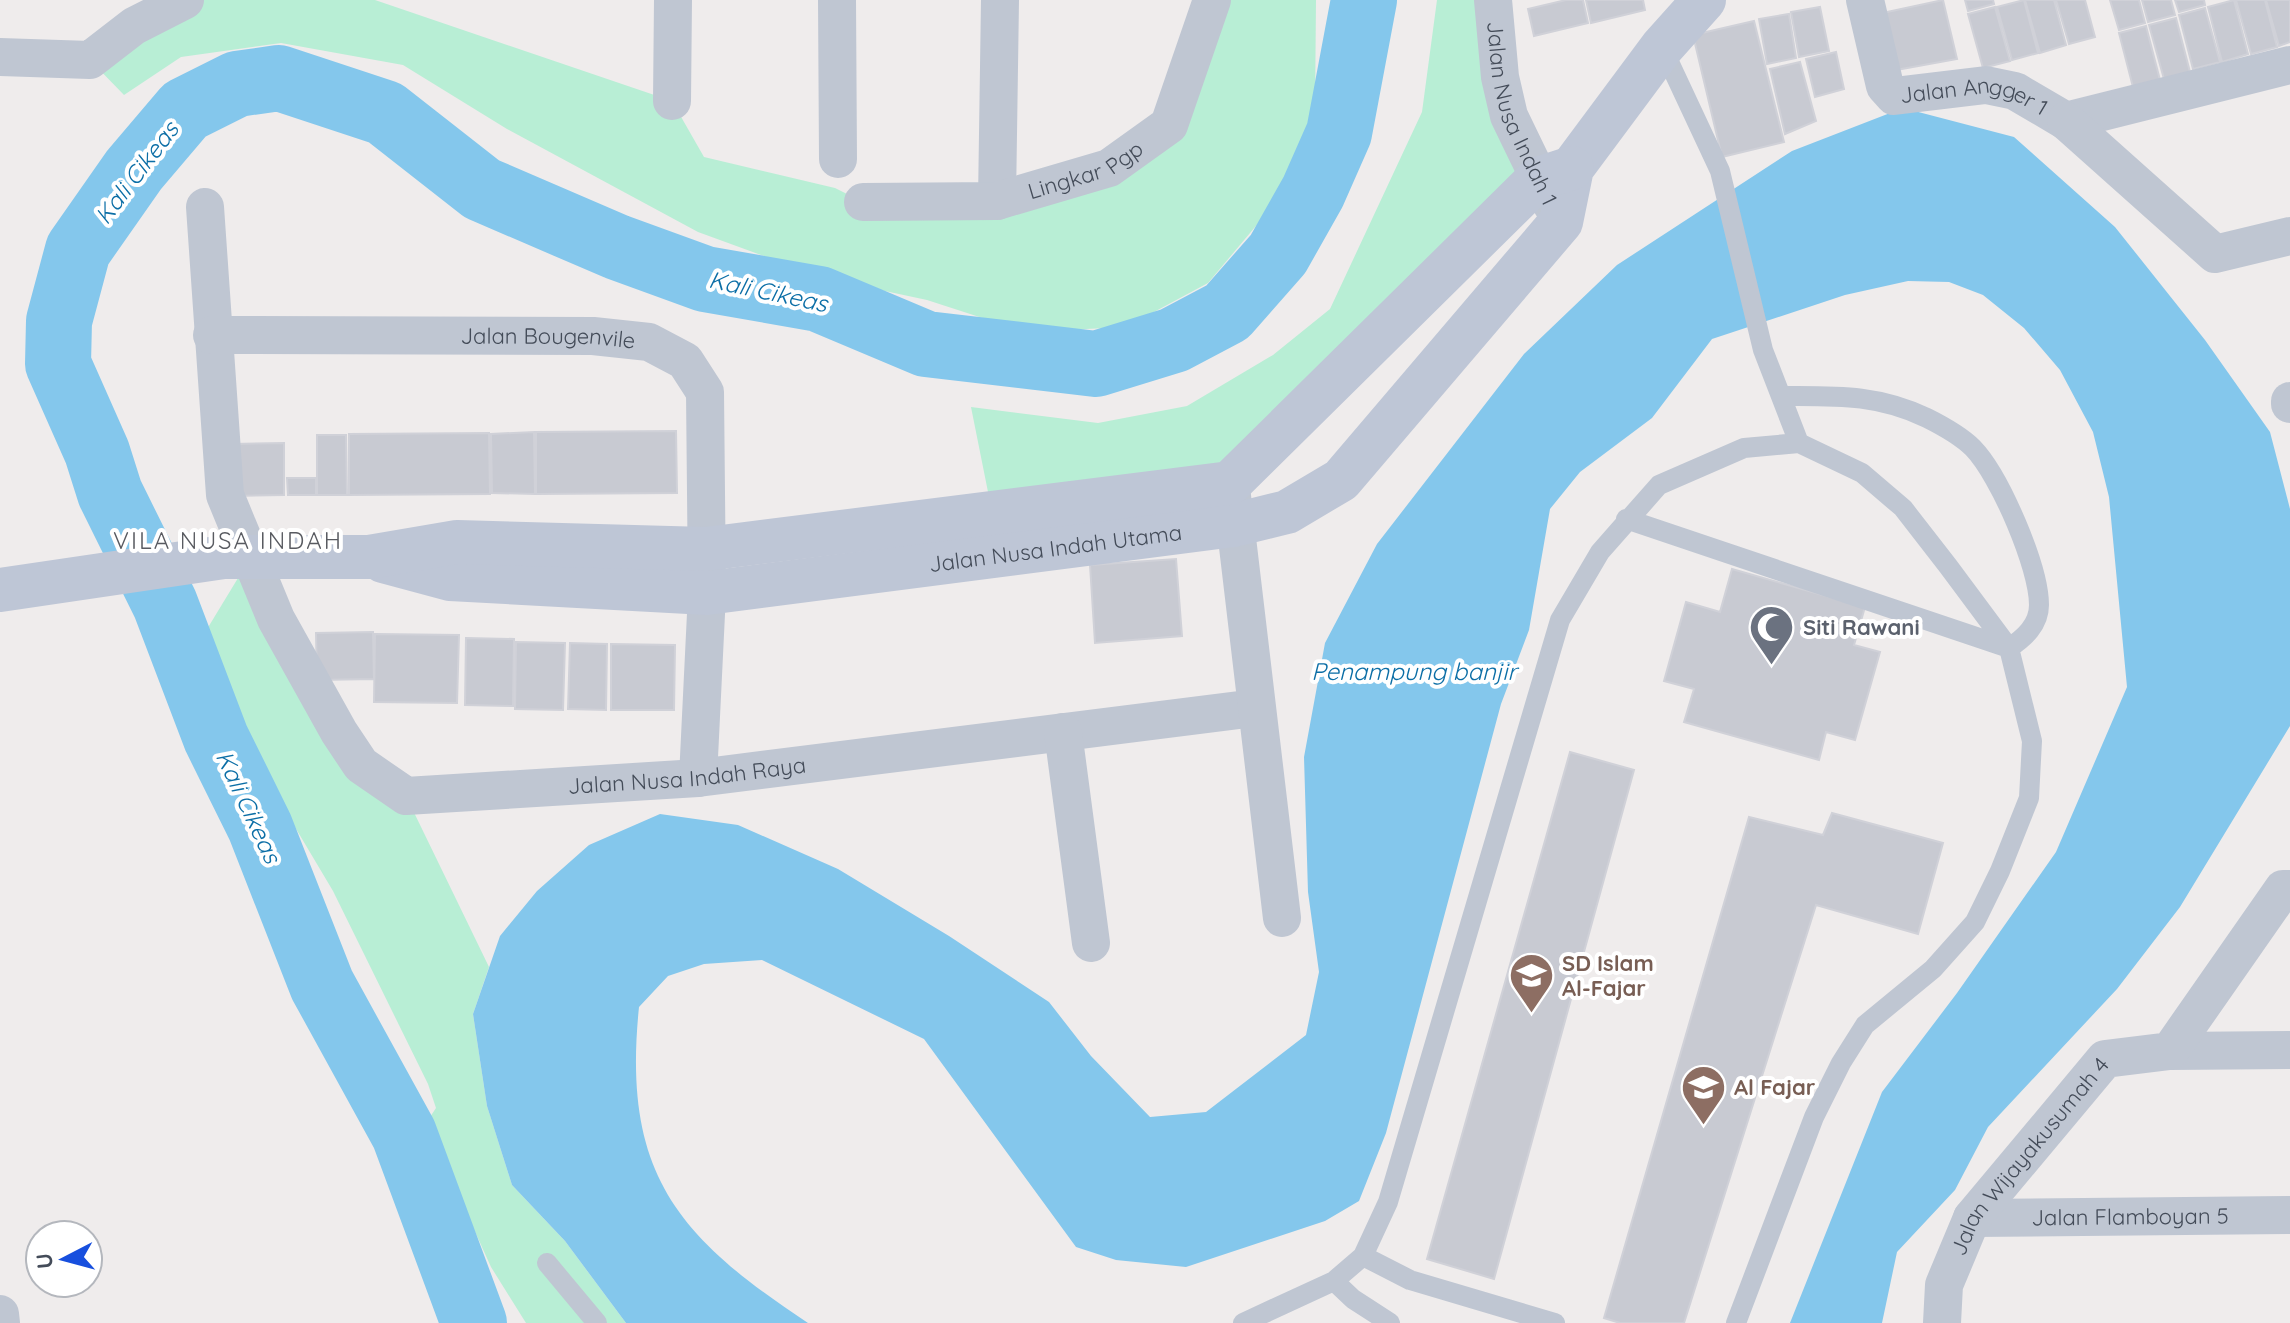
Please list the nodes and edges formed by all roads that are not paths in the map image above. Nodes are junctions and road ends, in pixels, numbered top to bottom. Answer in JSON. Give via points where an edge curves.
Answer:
{"nodes":[{"id":1,"x":185,"y":0,"type":"edge"},
{"id":2,"x":673,"y":0,"type":"edge"},
{"id":3,"x":837,"y":0,"type":"edge"},
{"id":4,"x":1000,"y":0,"type":"edge"},
{"id":5,"x":1212,"y":0,"type":"edge"},
{"id":6,"x":1493,"y":0,"type":"edge"},
{"id":7,"x":1701,"y":0,"type":"edge"},
{"id":8,"x":1865,"y":0,"type":"edge"},
{"id":9,"x":1662,"y":47,"type":"junction"},
{"id":10,"x":0,"y":57,"type":"edge"},
{"id":11,"x":2290,"y":65,"type":"edge"},
{"id":12,"x":672,"y":101,"type":"dead end"},
{"id":13,"x":2066,"y":121,"type":"junction"},
{"id":14,"x":838,"y":159,"type":"dead end"},
{"id":15,"x":1555,"y":174,"type":"junction"},
{"id":16,"x":997,"y":201,"type":"junction"},
{"id":17,"x":863,"y":202,"type":"dead end"},
{"id":18,"x":205,"y":207,"type":"dead end"},
{"id":19,"x":2290,"y":236,"type":"edge"},
{"id":20,"x":212,"y":335,"type":"junction"},
{"id":21,"x":1783,"y":396,"type":"junction"},
{"id":22,"x":1799,"y":443,"type":"junction"},
{"id":23,"x":1232,"y":504,"type":"junction"},
{"id":24,"x":1626,"y":519,"type":"junction"},
{"id":25,"x":706,"y":549,"type":"junction"},
{"id":26,"x":238,"y":556,"type":"junction"},
{"id":27,"x":369,"y":557,"type":"junction"},
{"id":28,"x":0,"y":590,"type":"edge"},
{"id":29,"x":707,"y":593,"type":"junction"},
{"id":30,"x":2009,"y":648,"type":"junction"},
{"id":31,"x":1255,"y":708,"type":"junction"},
{"id":32,"x":1063,"y":732,"type":"junction"},
{"id":33,"x":698,"y":778,"type":"junction"},
{"id":34,"x":2287,"y":889,"type":"edge"},
{"id":35,"x":1282,"y":918,"type":"dead end"},
{"id":36,"x":1091,"y":943,"type":"dead end"},
{"id":37,"x":2290,"y":1050,"type":"edge"},
{"id":38,"x":2170,"y":1051,"type":"junction"},
{"id":39,"x":2290,"y":1215,"type":"edge"},
{"id":40,"x":1972,"y":1218,"type":"junction"},
{"id":41,"x":1363,"y":1256,"type":"junction"},
{"id":42,"x":547,"y":1263,"type":"dead end"},
{"id":43,"x":1334,"y":1281,"type":"junction"},
{"id":44,"x":0,"y":1314,"type":"edge"},
{"id":45,"x":1532,"y":1319,"type":"edge"},
{"id":46,"x":1,"y":1323,"type":"edge"},
{"id":47,"x":597,"y":1323,"type":"edge"},
{"id":48,"x":1243,"y":1323,"type":"edge"},
{"id":49,"x":1390,"y":1323,"type":"edge"},
{"id":50,"x":1555,"y":1323,"type":"edge"},
{"id":51,"x":1736,"y":1323,"type":"edge"},
{"id":52,"x":1942,"y":1323,"type":"edge"}],
"edges":[{"from":1,"to":10,"type":"street","via":[[134,26],[90,60]]},
{"from":2,"to":12,"type":"street"},
{"from":3,"to":14,"type":"street"},
{"from":4,"to":16,"type":"street"},
{"from":5,"to":16,"type":"street","name":"Lingkar Pgp","via":[[1169,125],[1109,168]]},
{"from":6,"to":15,"type":"street","name":"Jalan Nusa Indah 1","via":[[1509,116]]},
{"from":7,"to":9,"type":"street","name":"Jalan Nusa Indah Utama"},
{"from":8,"to":13,"type":"street","name":"Jalan Angger 1","via":[[1885,86],[1894,96],[1986,85],[2015,91]]},
{"from":9,"to":15,"type":"street","name":"Jalan Nusa Indah Utama"},
{"from":9,"to":21,"type":"lane","via":[[1720,171],[1763,350]]},
{"from":11,"to":13,"type":"street","name":"Jalan Angger 1"},
{"from":13,"to":19,"type":"street","via":[[2215,254]]},
{"from":15,"to":23,"type":"street","name":"Jalan Nusa Indah Utama"},
{"from":15,"to":23,"type":"street","name":"Jalan Nusa Indah Utama","via":[[1561,222],[1341,480],[1287,512]]},
{"from":16,"to":17,"type":"street","name":"Lingkar Pgp"},
{"from":18,"to":20,"type":"street"},
{"from":20,"to":25,"type":"street","name":"Jalan Bougenvile","via":[[593,336],[649,342],[685,361],[705,392]]},
{"from":20,"to":26,"type":"street","via":[[225,495]]},
{"from":21,"to":22,"type":"lane"},
{"from":21,"to":30,"type":"lane","via":[[1881,399],[1927,418],[1973,447],[2024,541],[2039,606],[2025,638]]},
{"from":22,"to":24,"type":"lane","via":[[1744,448],[1710,460],[1659,485]]},
{"from":22,"to":30,"type":"lane","via":[[1862,473],[1903,508]]},
{"from":23,"to":25,"type":"street","name":"Jalan Nusa Indah Utama"},
{"from":23,"to":29,"type":"street","name":"Jalan Nusa Indah Utama"},
{"from":23,"to":31,"type":"street"},
{"from":24,"to":30,"type":"lane"},
{"from":24,"to":41,"type":"lane","via":[[1560,620],[1388,1202]]},
{"from":25,"to":27,"type":"street","name":"Jalan Nusa Indah Utama","via":[[457,542]]},
{"from":25,"to":29,"type":"street","name":"Jalan Bougenvile"},
{"from":26,"to":27,"type":"street","name":"Jalan Nusa Indah Utama"},
{"from":26,"to":28,"type":"street","name":"Jalan Nusa Indah Utama"},
{"from":26,"to":33,"type":"street","name":"Jalan Nusa Indah Raya","via":[[361,765],[406,796]]},
{"from":27,"to":29,"type":"street","name":"Jalan Nusa Indah Utama","via":[[450,579]]},
{"from":29,"to":33,"type":"street","name":"Jalan Bougenvile"},
{"from":30,"to":51,"type":"lane","via":[[2032,741],[2029,798],[2000,871],[1975,922],[1933,969],[1865,1025],[1841,1063],[1814,1117]]},
{"from":31,"to":32,"type":"street","name":"Jalan Nusa Indah Raya"},
{"from":31,"to":35,"type":"street"},
{"from":32,"to":33,"type":"street","name":"Jalan Nusa Indah Raya"},
{"from":32,"to":36,"type":"street"},
{"from":34,"to":38,"type":"street"},
{"from":37,"to":38,"type":"street","name":"Jalan Wijayakusumah 4"},
{"from":38,"to":40,"type":"street","name":"Jalan Wijayakusumah 4","via":[[2105,1059]]},
{"from":39,"to":40,"type":"street","name":"Jalan Flamboyan 5"},
{"from":40,"to":52,"type":"street","name":"Jalan Wijayakusumah 4","via":[[1944,1285]]},
{"from":41,"to":43,"type":"lane"},
{"from":41,"to":45,"type":"lane","via":[[1410,1280]]},
{"from":42,"to":47,"type":"lane"},
{"from":43,"to":48,"type":"lane"},
{"from":43,"to":49,"type":"lane"},
{"from":44,"to":46,"type":"street"},
{"from":45,"to":50,"type":"lane"}]}
